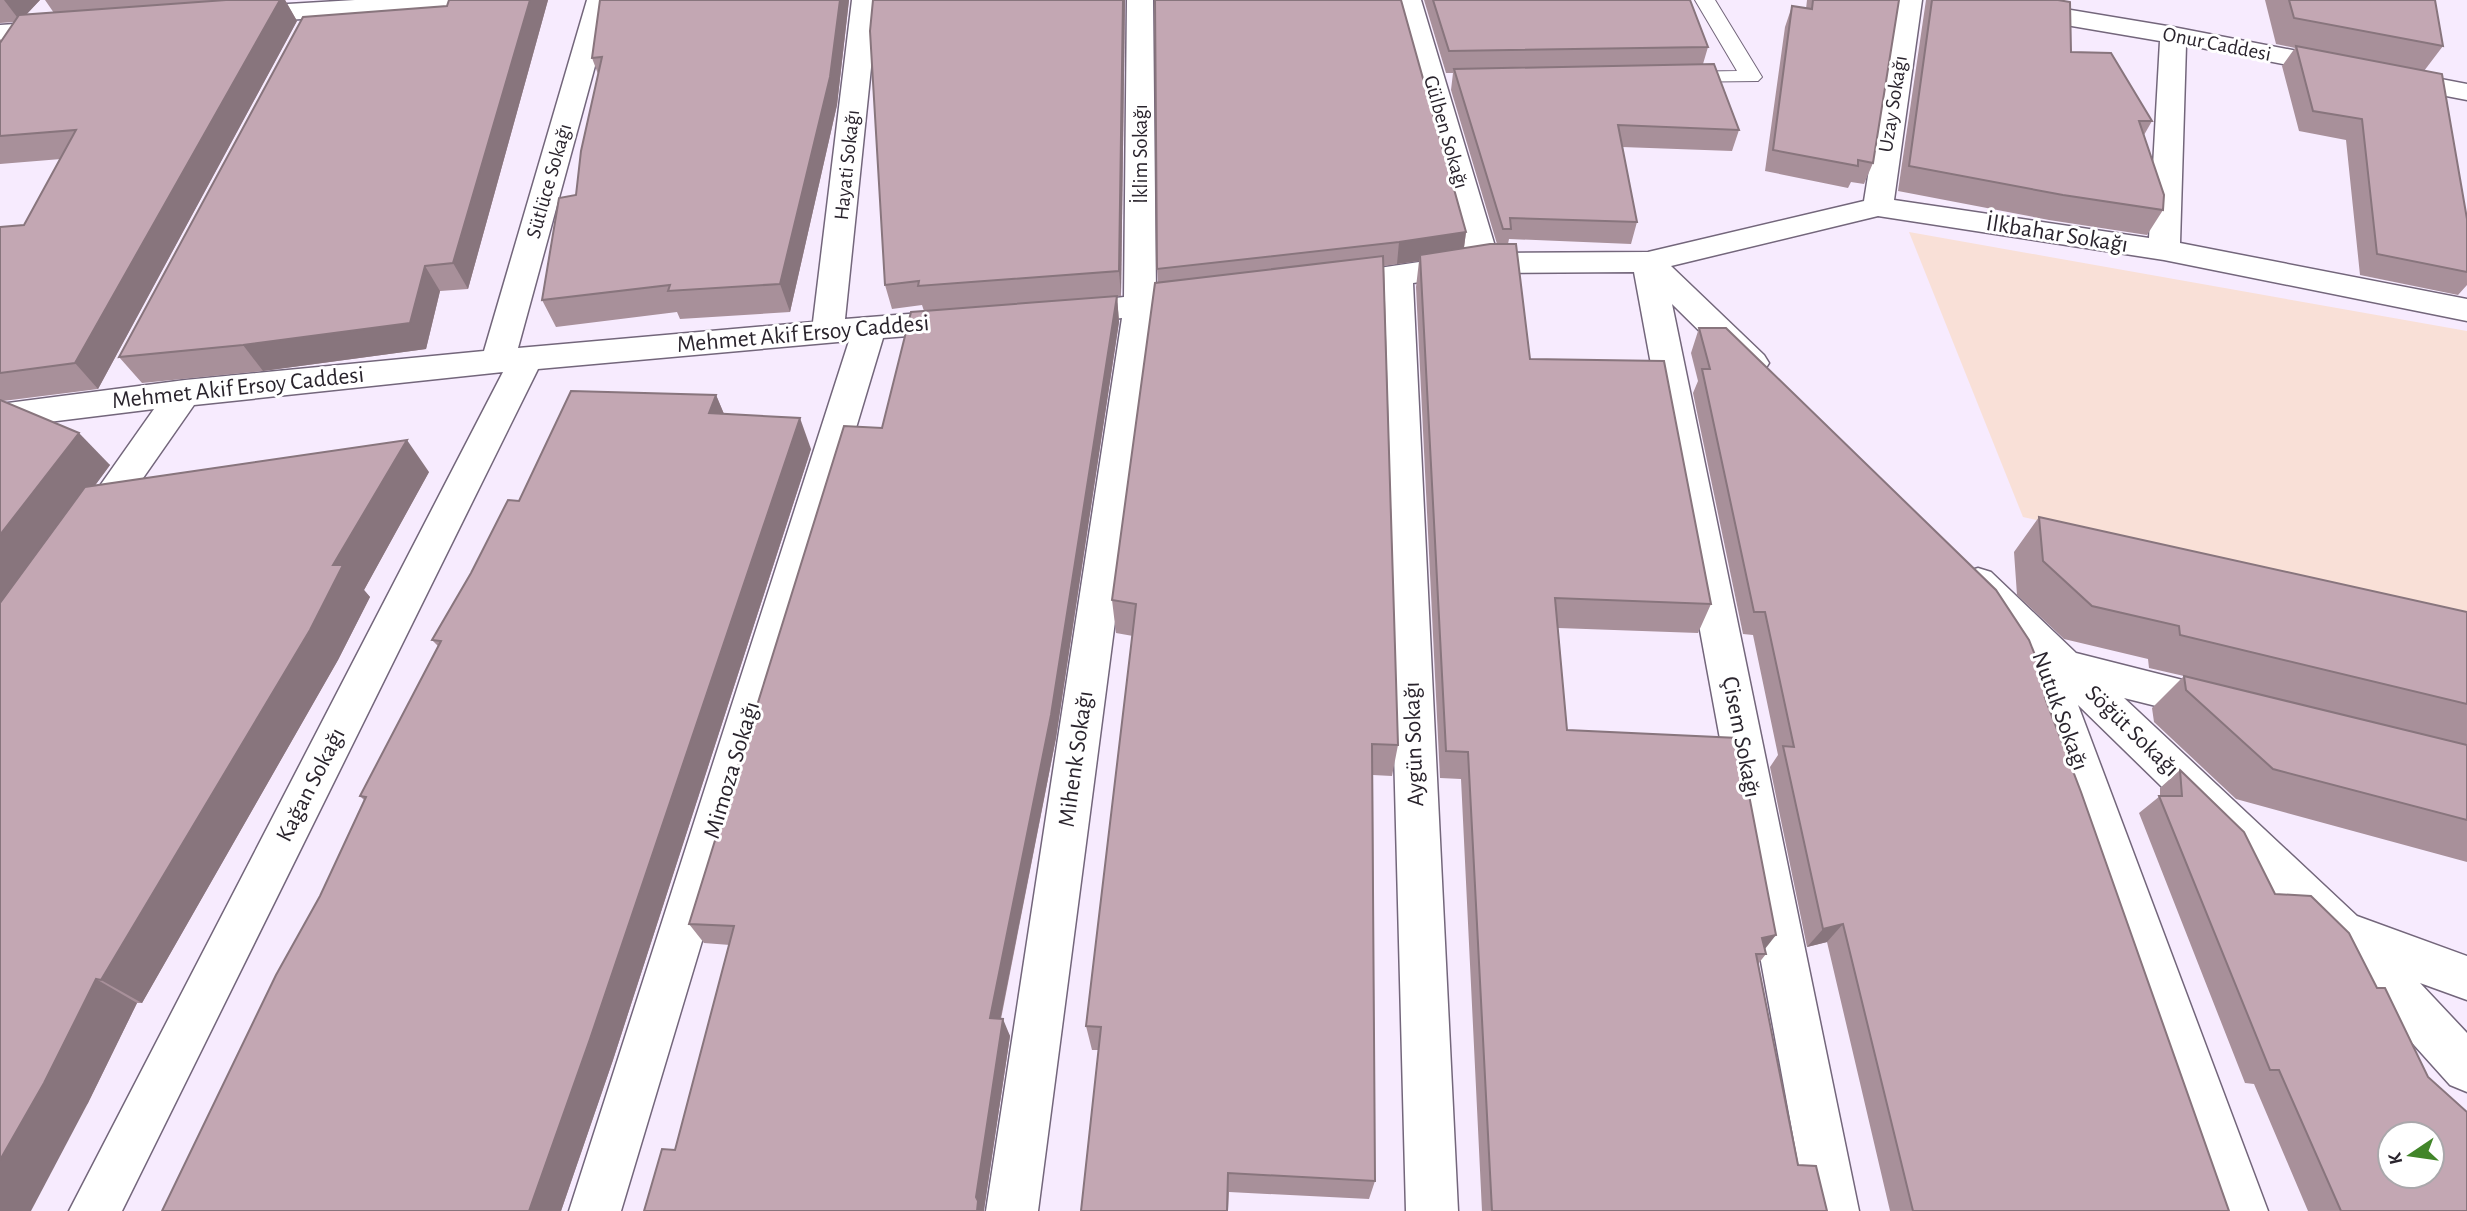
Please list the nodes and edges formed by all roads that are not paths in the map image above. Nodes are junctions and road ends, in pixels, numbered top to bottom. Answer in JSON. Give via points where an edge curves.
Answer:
{"nodes":[{"id":1,"x":57,"y":0,"type":"edge"},
{"id":2,"x":477,"y":0,"type":"edge"},
{"id":3,"x":600,"y":0,"type":"edge"},
{"id":4,"x":866,"y":0,"type":"edge"},
{"id":5,"x":1140,"y":0,"type":"edge"},
{"id":6,"x":1408,"y":0,"type":"edge"},
{"id":7,"x":1705,"y":0,"type":"edge"},
{"id":8,"x":1909,"y":0,"type":"edge"},
{"id":9,"x":1965,"y":0,"type":"edge"},
{"id":10,"x":317,"y":14,"type":"edge"},
{"id":11,"x":209,"y":17,"type":"edge"},
{"id":12,"x":85,"y":27,"type":"edge"},
{"id":13,"x":29,"y":31,"type":"junction"},
{"id":14,"x":0,"y":33,"type":"edge"},
{"id":15,"x":2173,"y":35,"type":"junction"},
{"id":16,"x":7,"y":62,"type":"edge"},
{"id":17,"x":1654,"y":79,"type":"edge"},
{"id":18,"x":2467,"y":92,"type":"edge"},
{"id":19,"x":1878,"y":207,"type":"junction"},
{"id":20,"x":2164,"y":250,"type":"junction"},
{"id":21,"x":1648,"y":262,"type":"junction"},
{"id":22,"x":1484,"y":263,"type":"junction"},
{"id":23,"x":1397,"y":277,"type":"junction"},
{"id":24,"x":1302,"y":288,"type":"edge"},
{"id":25,"x":1235,"y":296,"type":"edge"},
{"id":26,"x":1140,"y":307,"type":"junction"},
{"id":27,"x":2467,"y":310,"type":"edge"},
{"id":28,"x":1031,"y":316,"type":"edge"},
{"id":29,"x":991,"y":319,"type":"edge"},
{"id":30,"x":869,"y":328,"type":"junction"},
{"id":31,"x":828,"y":331,"type":"junction"},
{"id":32,"x":512,"y":360,"type":"junction"},
{"id":33,"x":1776,"y":386,"type":"edge"},
{"id":34,"x":185,"y":392,"type":"junction"},
{"id":35,"x":0,"y":416,"type":"edge"},
{"id":36,"x":72,"y":549,"type":"edge"},
{"id":37,"x":1953,"y":558,"type":"edge"},
{"id":38,"x":2032,"y":635,"type":"junction"},
{"id":39,"x":2065,"y":667,"type":"junction"},
{"id":40,"x":2252,"y":713,"type":"edge"},
{"id":41,"x":2342,"y":932,"type":"junction"},
{"id":42,"x":2467,"y":978,"type":"edge"},
{"id":43,"x":2467,"y":1068,"type":"edge"},
{"id":44,"x":95,"y":1211,"type":"edge"},
{"id":45,"x":595,"y":1211,"type":"edge"},
{"id":46,"x":1012,"y":1211,"type":"edge"},
{"id":47,"x":1432,"y":1211,"type":"edge"},
{"id":48,"x":1833,"y":1211,"type":"edge"},
{"id":49,"x":2242,"y":1211,"type":"edge"}],
"edges":[{"from":1,"to":13,"type":"street"},
{"from":2,"to":10,"type":"street"},
{"from":3,"to":32,"type":"street","name":"Sütlüce Sokağı"},
{"from":4,"to":31,"type":"street","name":"Hayati Sokağı"},
{"from":5,"to":26,"type":"street","name":"İklim Sokağı"},
{"from":6,"to":22,"type":"street","name":"Gülben Sokağı","via":[[1445,82]]},
{"from":7,"to":17,"type":"lane","via":[[1751,77]]},
{"from":8,"to":19,"type":"street","name":"Uzay Sokağı"},
{"from":9,"to":15,"type":"street","name":"Onur Caddesi"},
{"from":10,"to":11,"type":"street"},
{"from":12,"to":13,"type":"street"},
{"from":13,"to":14,"type":"street"},
{"from":13,"to":16,"type":"street"},
{"from":15,"to":18,"type":"street","name":"Onur Caddesi"},
{"from":15,"to":20,"type":"street"},
{"from":19,"to":20,"type":"street","name":"İlkbahar Sokağı"},
{"from":19,"to":21,"type":"street","name":"İlkbahar Sokağı"},
{"from":20,"to":27,"type":"street","name":"İlkbahar Sokağı"},
{"from":21,"to":22,"type":"street"},
{"from":21,"to":33,"type":"street"},
{"from":21,"to":48,"type":"street","name":"Çisem Sokağı"},
{"from":22,"to":23,"type":"street"},
{"from":23,"to":24,"type":"street"},
{"from":23,"to":47,"type":"street","name":"Aygün Sokağı"},
{"from":25,"to":26,"type":"street"},
{"from":26,"to":28,"type":"street"},
{"from":26,"to":46,"type":"street","name":"Mihenk Sokağı"},
{"from":29,"to":30,"type":"street","name":"Mehmet Akif Ersoy Caddesi"},
{"from":30,"to":31,"type":"street","name":"Mehmet Akif Ersoy Caddesi"},
{"from":30,"to":45,"type":"street","name":"Mimoza Sokağı"},
{"from":31,"to":32,"type":"street","name":"Mehmet Akif Ersoy Caddesi"},
{"from":32,"to":34,"type":"street","name":"Mehmet Akif Ersoy Caddesi"},
{"from":32,"to":44,"type":"street","name":"Kağan Sokağı"},
{"from":34,"to":35,"type":"street","name":"Mehmet Akif Ersoy Caddesi","via":[[119,389]]},
{"from":34,"to":36,"type":"street"},
{"from":37,"to":38,"type":"street","name":"Nutuk Sokağı"},
{"from":38,"to":39,"type":"street","name":"Söğüt Sokağı"},
{"from":38,"to":49,"type":"street","name":"Nutuk Sokağı"},
{"from":39,"to":40,"type":"street"},
{"from":39,"to":41,"type":"street","name":"Söğüt Sokağı"},
{"from":41,"to":42,"type":"street"},
{"from":41,"to":43,"type":"street","name":"Söğüt Sokağı"}]}
